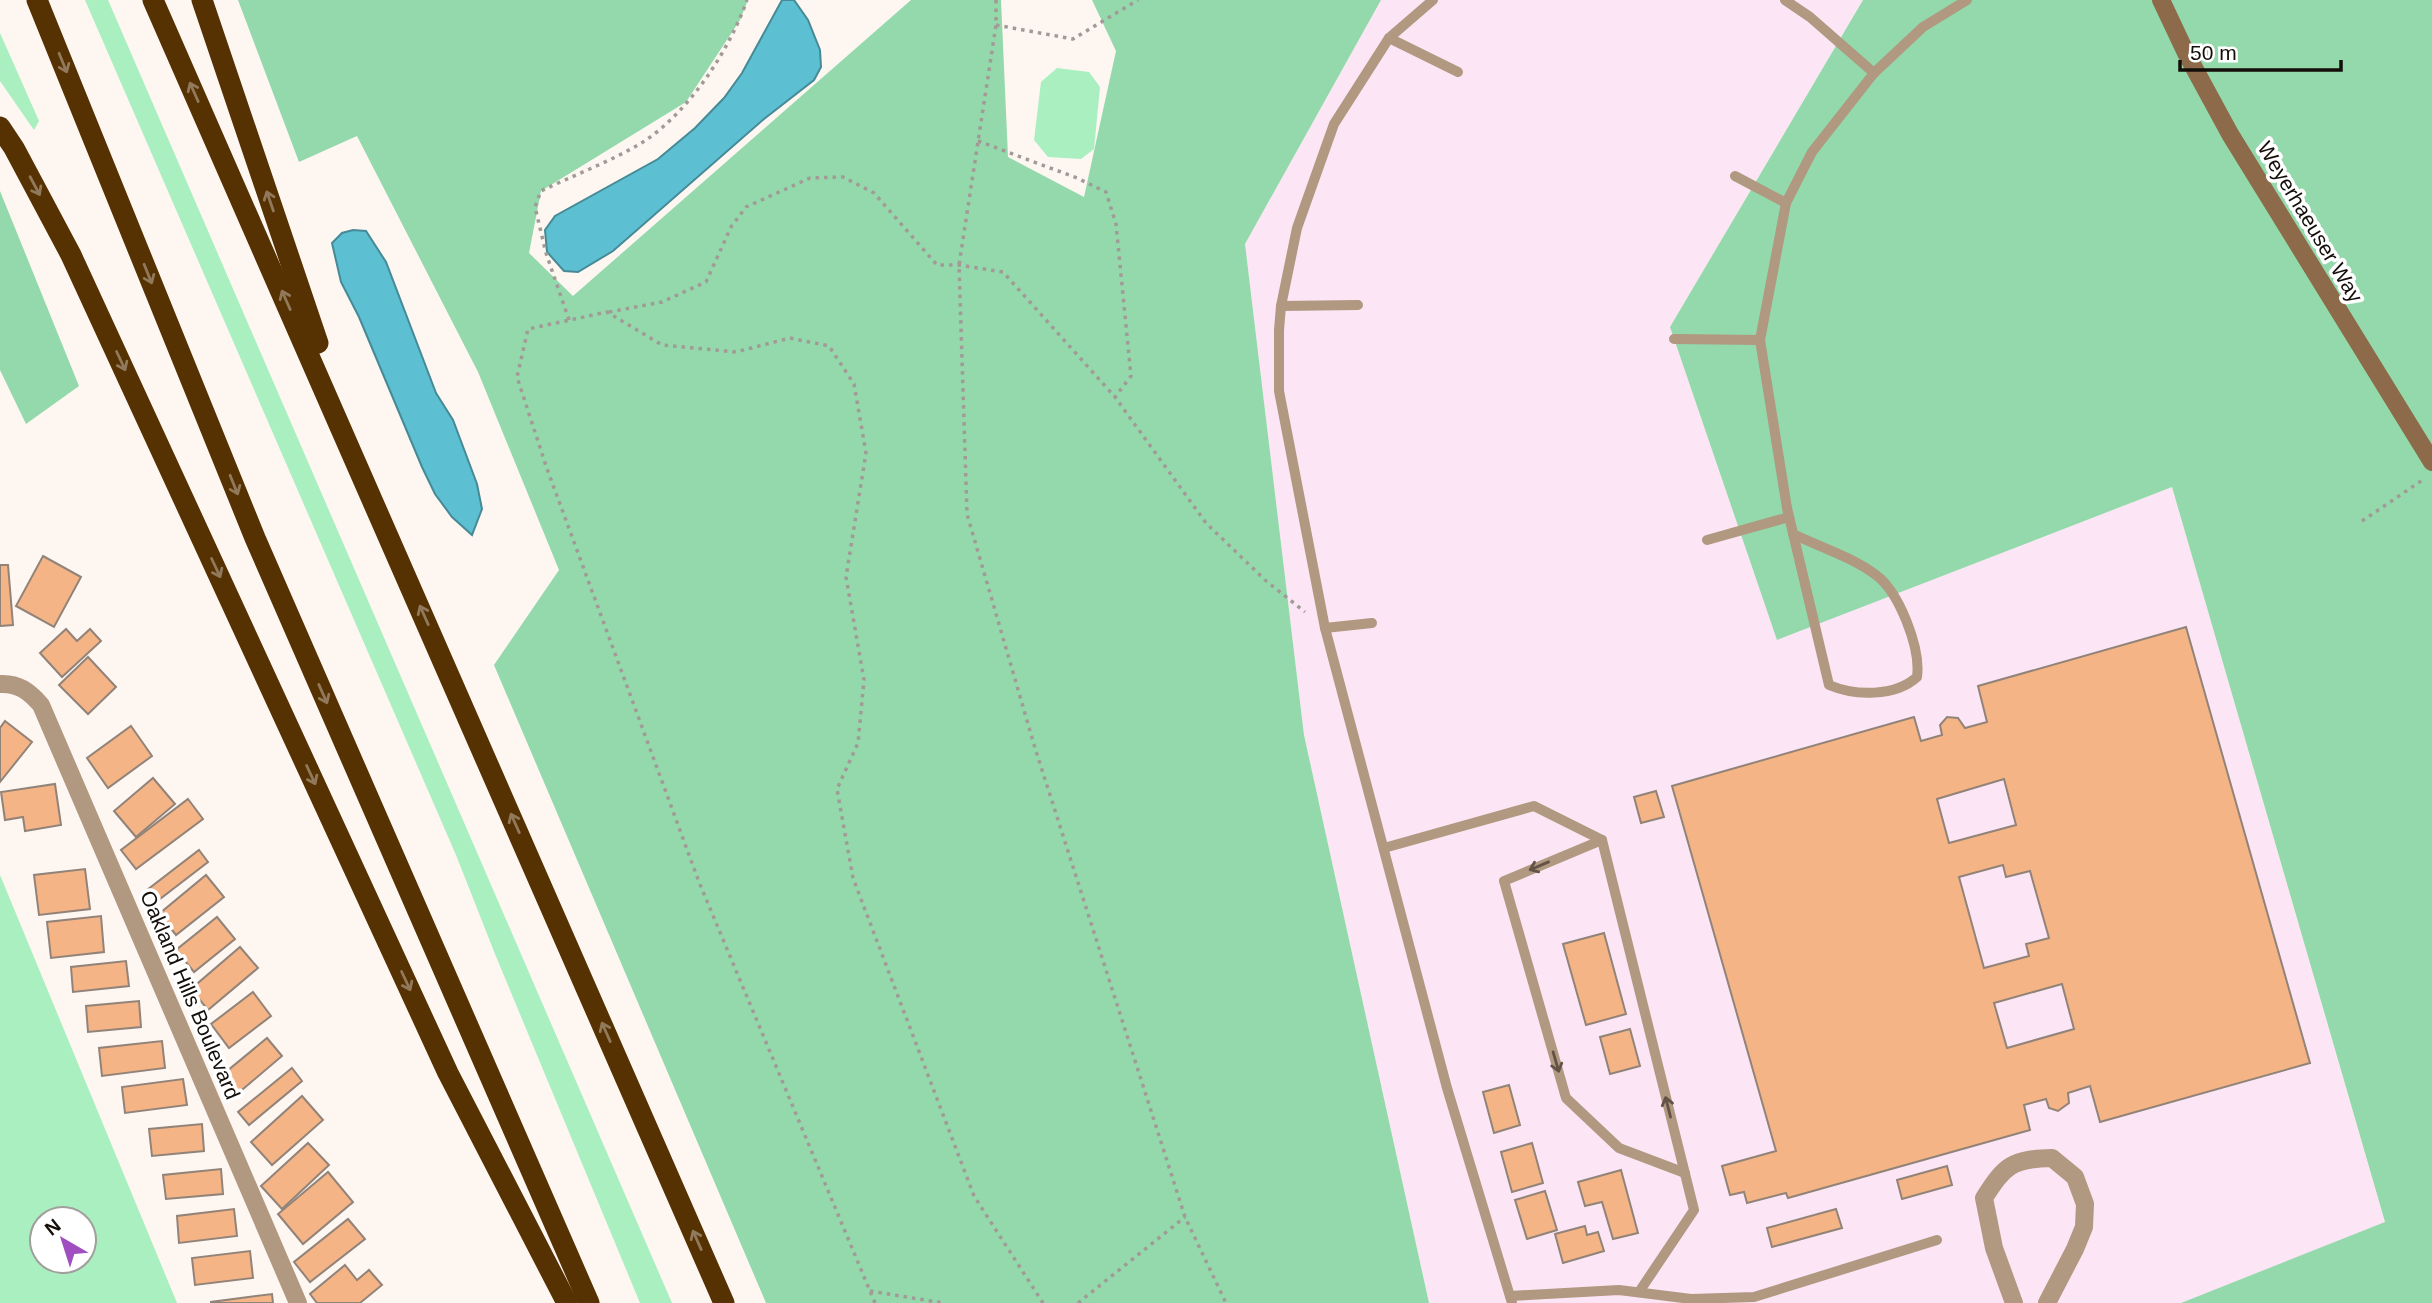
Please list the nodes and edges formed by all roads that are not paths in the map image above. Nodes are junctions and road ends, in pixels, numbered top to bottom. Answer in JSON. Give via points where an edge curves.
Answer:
{"nodes":[{"id":1,"x":37,"y":0,"type":"edge"},
{"id":2,"x":153,"y":0,"type":"edge"},
{"id":3,"x":202,"y":0,"type":"edge"},
{"id":4,"x":1433,"y":0,"type":"edge"},
{"id":5,"x":1785,"y":0,"type":"edge"},
{"id":6,"x":1967,"y":0,"type":"edge"},
{"id":7,"x":2161,"y":0,"type":"edge"},
{"id":8,"x":1389,"y":38,"type":"junction"},
{"id":9,"x":1458,"y":72,"type":"dead end"},
{"id":10,"x":1874,"y":73,"type":"junction"},
{"id":11,"x":0,"y":127,"type":"edge"},
{"id":12,"x":1735,"y":176,"type":"dead end"},
{"id":13,"x":1786,"y":203,"type":"junction"},
{"id":14,"x":1358,"y":304,"type":"dead end"},
{"id":15,"x":1281,"y":306,"type":"junction"},
{"id":16,"x":1674,"y":339,"type":"dead end"},
{"id":17,"x":1760,"y":340,"type":"junction"},
{"id":18,"x":2432,"y":462,"type":"edge"},
{"id":19,"x":363,"y":474,"type":"junction"},
{"id":20,"x":1789,"y":517,"type":"junction"},
{"id":21,"x":1793,"y":534,"type":"junction"},
{"id":22,"x":1707,"y":540,"type":"dead end"},
{"id":23,"x":1372,"y":623,"type":"dead end"},
{"id":24,"x":1325,"y":628,"type":"junction"},
{"id":25,"x":0,"y":684,"type":"edge"},
{"id":26,"x":1602,"y":840,"type":"junction"},
{"id":27,"x":1384,"y":848,"type":"junction"},
{"id":28,"x":1685,"y":1173,"type":"junction"},
{"id":29,"x":1937,"y":1240,"type":"dead end"},
{"id":30,"x":1639,"y":1292,"type":"junction"},
{"id":31,"x":1511,"y":1300,"type":"edge"},
{"id":32,"x":298,"y":1303,"type":"edge"},
{"id":33,"x":568,"y":1303,"type":"edge"},
{"id":34,"x":589,"y":1303,"type":"edge"},
{"id":35,"x":724,"y":1303,"type":"edge"},
{"id":36,"x":2014,"y":1303,"type":"edge"},
{"id":37,"x":2047,"y":1303,"type":"edge"}],
"edges":[{"from":1,"to":34,"type":"highway","one_way":true,"via":[[255,538]]},
{"from":19,"to":2,"type":"highway","one_way":true},
{"from":19,"to":3,"type":"highway","one_way":true},
{"from":4,"to":8,"type":"lane"},
{"from":5,"to":10,"type":"lane"},
{"from":6,"to":10,"type":"lane","via":[[1923,27]]},
{"from":7,"to":18,"type":"street","name":"Weyerhaeuser Way","via":[[2230,134]]},
{"from":8,"to":9,"type":"lane"},
{"from":8,"to":15,"type":"lane","via":[[1334,124],[1297,229]]},
{"from":10,"to":13,"type":"lane","via":[[1812,152]]},
{"from":11,"to":33,"type":"highway","one_way":true,"via":[[71,255],[448,1073]]},
{"from":12,"to":13,"type":"lane"},
{"from":13,"to":17,"type":"lane"},
{"from":14,"to":15,"type":"lane"},
{"from":15,"to":24,"type":"lane","via":[[1279,391]]},
{"from":16,"to":17,"type":"lane"},
{"from":17,"to":20,"type":"lane"},
{"from":35,"to":19,"type":"highway","one_way":true},
{"from":20,"to":21,"type":"lane"},
{"from":20,"to":22,"type":"lane"},
{"from":21,"to":21,"type":"lane","via":[[1865,568],[1891,591],[1911,631],[1919,668],[1911,682],[1856,694],[1829,685]]},
{"from":23,"to":24,"type":"lane"},
{"from":24,"to":27,"type":"lane"},
{"from":25,"to":32,"type":"street","name":"Oakland Hills Boulevard","via":[[17,685],[41,705]]},
{"from":26,"to":27,"type":"lane","via":[[1534,806]]},
{"from":28,"to":26,"type":"lane","one_way":true},
{"from":26,"to":28,"type":"lane","one_way":true,"via":[[1504,881],[1566,1098],[1619,1148]]},
{"from":27,"to":31,"type":"lane","via":[[1447,1088]]},
{"from":28,"to":30,"type":"lane","via":[[1694,1210]]},
{"from":29,"to":30,"type":"lane","via":[[1754,1297],[1690,1299]]},
{"from":30,"to":31,"type":"lane"},
{"from":36,"to":37,"type":"street","via":[[1994,1248],[1984,1198],[2000,1172],[2025,1159],[2052,1158],[2075,1177],[2085,1216],[2075,1250]]}]}
